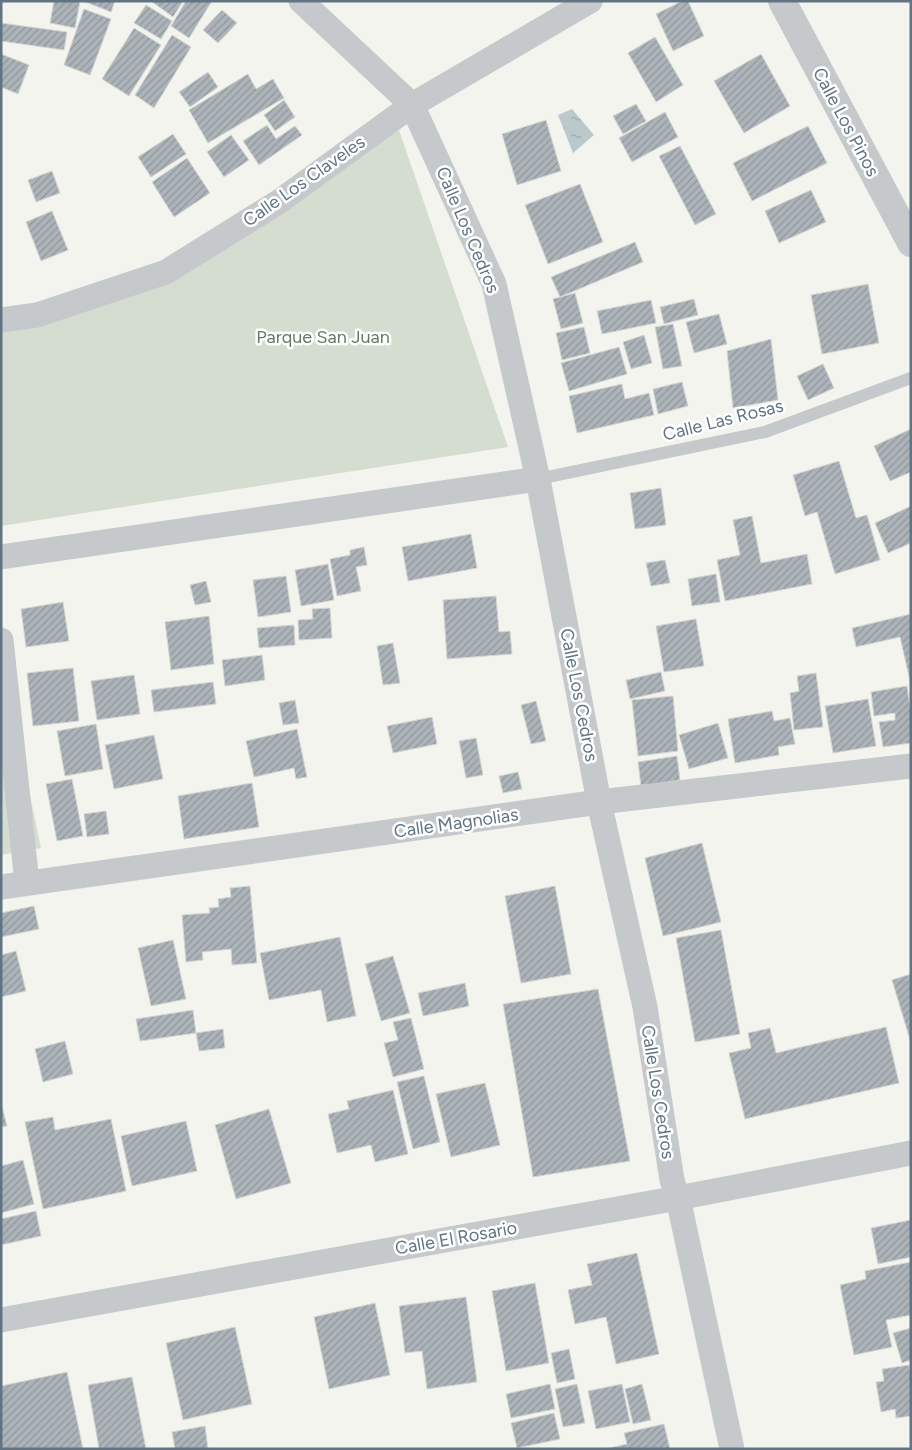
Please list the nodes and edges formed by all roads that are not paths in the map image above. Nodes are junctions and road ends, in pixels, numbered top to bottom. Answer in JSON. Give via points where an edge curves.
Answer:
{"nodes":[{"id":1,"x":301,"y":1,"type":"edge"},
{"id":2,"x":590,"y":1,"type":"edge"},
{"id":3,"x":782,"y":1,"type":"edge"},
{"id":4,"x":412,"y":105,"type":"junction"},
{"id":5,"x":911,"y":243,"type":"edge"},
{"id":6,"x":1,"y":320,"type":"edge"},
{"id":7,"x":911,"y":378,"type":"edge"},
{"id":8,"x":538,"y":479,"type":"junction"},
{"id":9,"x":1,"y":557,"type":"edge"},
{"id":10,"x":1,"y":640,"type":"edge"},
{"id":11,"x":911,"y":766,"type":"edge"},
{"id":12,"x":599,"y":802,"type":"junction"},
{"id":13,"x":27,"y":883,"type":"junction"},
{"id":14,"x":1,"y":887,"type":"edge"},
{"id":15,"x":911,"y":1153,"type":"edge"},
{"id":16,"x":678,"y":1198,"type":"junction"},
{"id":17,"x":1,"y":1320,"type":"edge"},
{"id":18,"x":732,"y":1449,"type":"edge"}],
"edges":[{"from":1,"to":4,"type":"street","name":"Calle Los Cedros"},
{"from":2,"to":4,"type":"street","name":"Calle Los Claveles"},
{"from":3,"to":5,"type":"street","name":"Calle Los Pinos"},
{"from":4,"to":6,"type":"street","name":"Calle Los Claveles","via":[[280,201],[166,272],[37,315]]},
{"from":4,"to":8,"type":"street","name":"Calle Los Cedros","via":[[494,284]]},
{"from":7,"to":8,"type":"lane","name":"Calle Las Rosas","via":[[765,432]]},
{"from":8,"to":9,"type":"street"},
{"from":8,"to":12,"type":"street","name":"Calle Los Cedros"},
{"from":10,"to":13,"type":"street"},
{"from":11,"to":12,"type":"street","name":"Calle Magnolias"},
{"from":12,"to":13,"type":"street","name":"Calle Magnolias"},
{"from":12,"to":16,"type":"street","name":"Calle Los Cedros","via":[[645,1007],[672,1180]]},
{"from":13,"to":14,"type":"street","name":"Calle Magnolias"},
{"from":15,"to":16,"type":"street","name":"Calle El Rosario"},
{"from":16,"to":17,"type":"street","name":"Calle El Rosario"},
{"from":16,"to":18,"type":"street","name":"Calle Los Cedros"}]}
